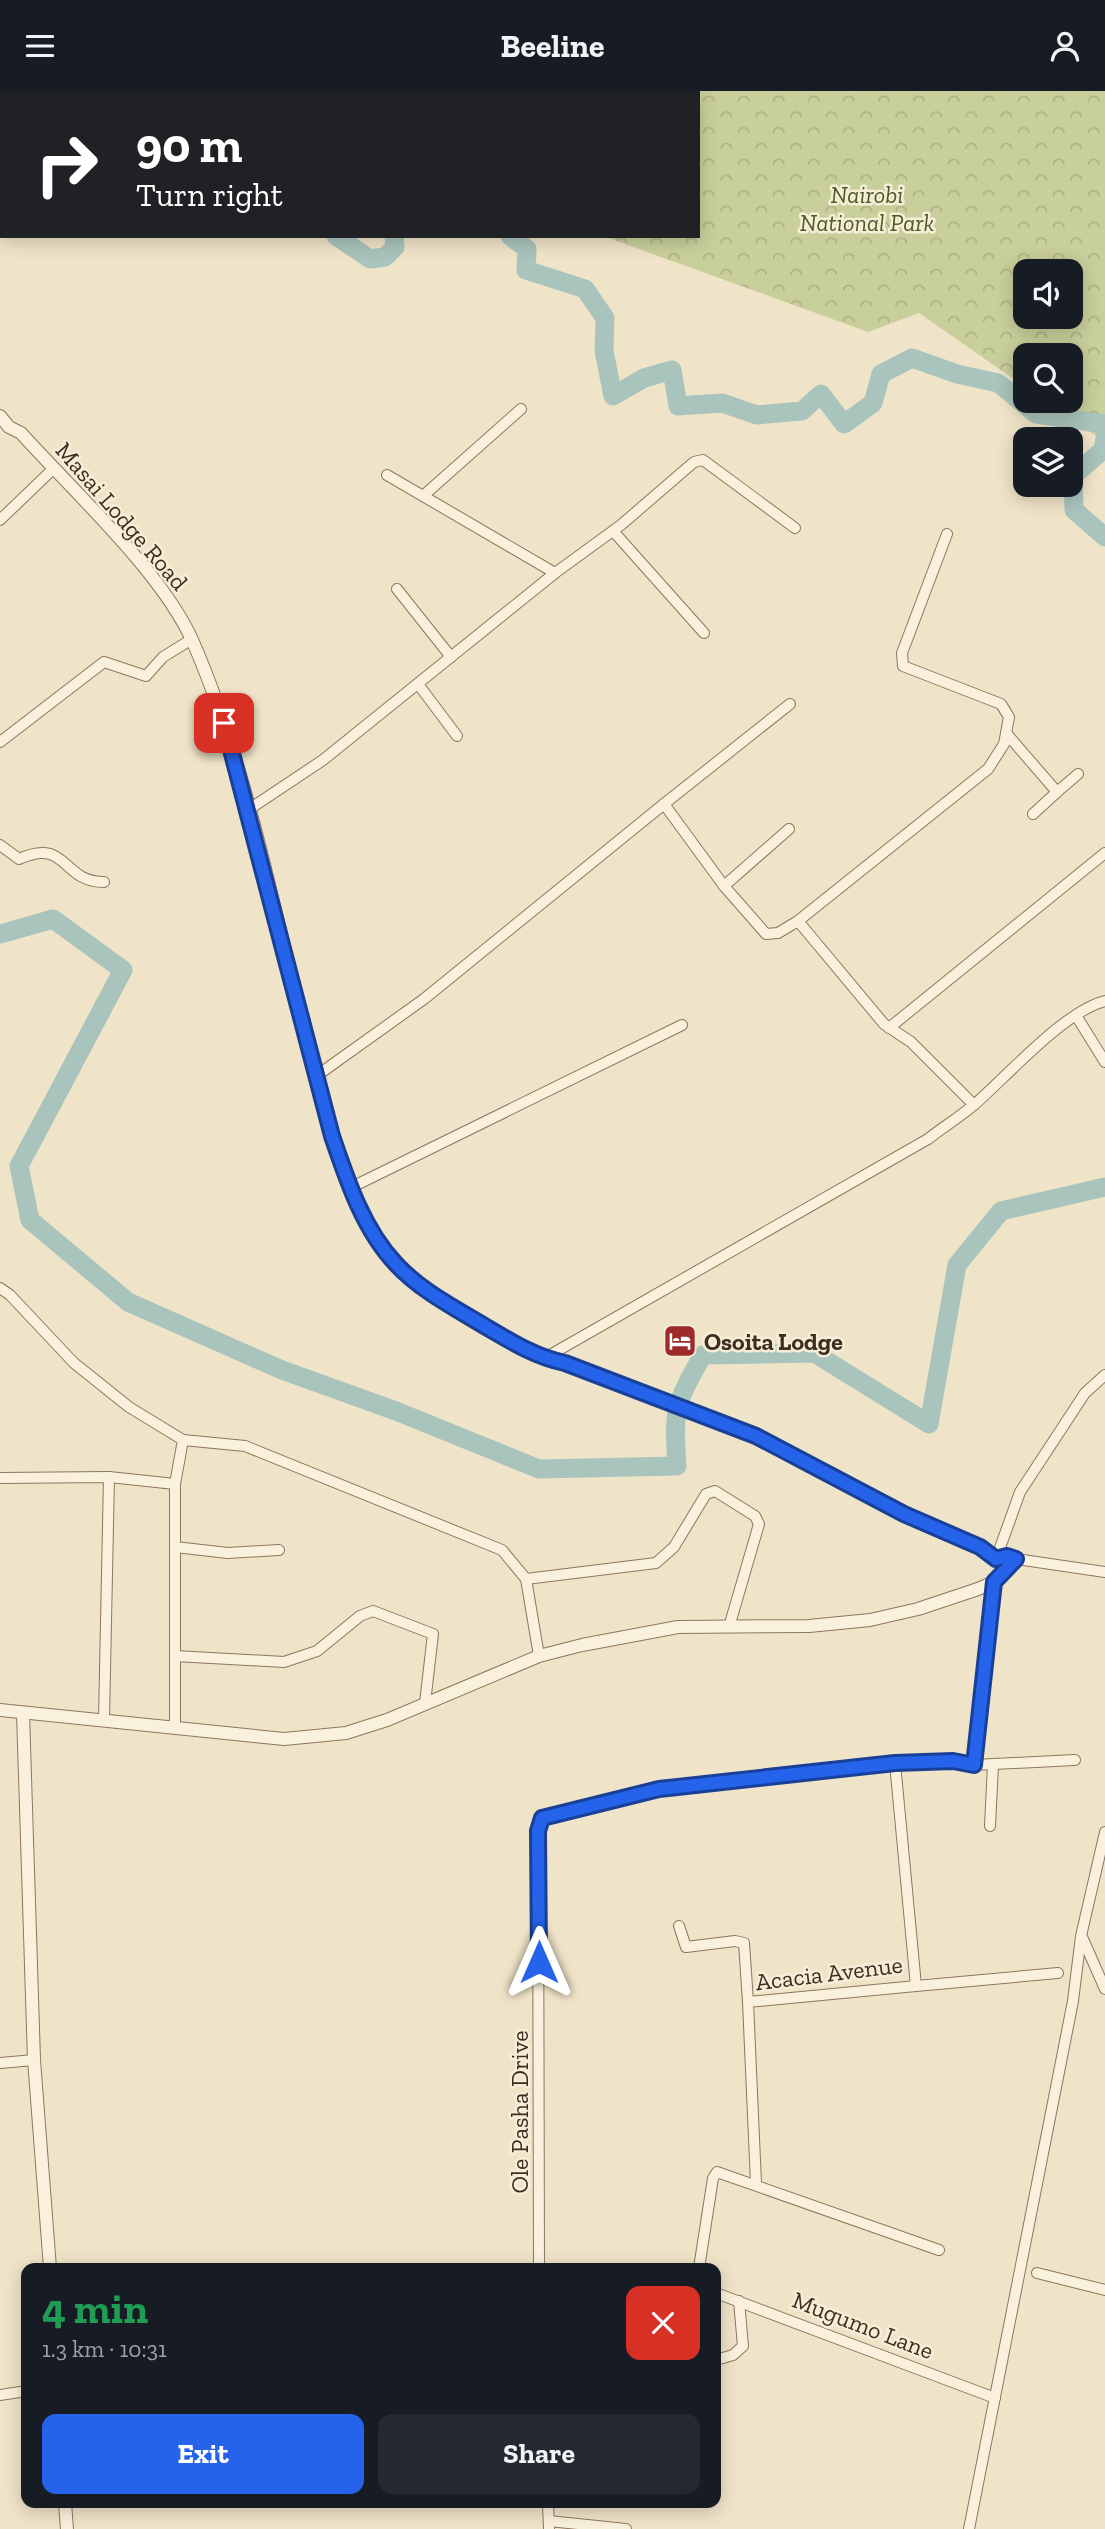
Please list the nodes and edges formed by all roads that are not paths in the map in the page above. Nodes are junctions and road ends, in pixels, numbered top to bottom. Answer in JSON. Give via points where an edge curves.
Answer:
{"nodes":[{"id":1,"x":521,"y":409,"type":"dead end"},
{"id":2,"x":0,"y":416,"type":"edge"},
{"id":3,"x":53,"y":469,"type":"junction"},
{"id":4,"x":387,"y":475,"type":"dead end"},
{"id":5,"x":423,"y":496,"type":"junction"},
{"id":6,"x":0,"y":520,"type":"edge"},
{"id":7,"x":795,"y":528,"type":"dead end"},
{"id":8,"x":613,"y":531,"type":"junction"},
{"id":9,"x":947,"y":534,"type":"dead end"},
{"id":10,"x":555,"y":573,"type":"junction"},
{"id":11,"x":397,"y":589,"type":"dead end"},
{"id":12,"x":704,"y":633,"type":"dead end"},
{"id":13,"x":192,"y":639,"type":"junction"},
{"id":14,"x":451,"y":657,"type":"junction"},
{"id":15,"x":418,"y":684,"type":"junction"},
{"id":16,"x":790,"y":704,"type":"dead end"},
{"id":17,"x":1006,"y":733,"type":"junction"},
{"id":18,"x":457,"y":736,"type":"dead end"},
{"id":19,"x":0,"y":742,"type":"edge"},
{"id":20,"x":1078,"y":774,"type":"dead end"},
{"id":21,"x":1058,"y":792,"type":"junction"},
{"id":22,"x":664,"y":804,"type":"junction"},
{"id":23,"x":248,"y":810,"type":"junction"},
{"id":24,"x":1033,"y":814,"type":"dead end"},
{"id":25,"x":789,"y":829,"type":"dead end"},
{"id":26,"x":0,"y":845,"type":"edge"},
{"id":27,"x":1105,"y":853,"type":"edge"},
{"id":28,"x":104,"y":882,"type":"dead end"},
{"id":29,"x":724,"y":886,"type":"junction"},
{"id":30,"x":798,"y":921,"type":"junction"},
{"id":31,"x":1105,"y":1001,"type":"edge"},
{"id":32,"x":1077,"y":1017,"type":"junction"},
{"id":33,"x":682,"y":1025,"type":"dead end"},
{"id":34,"x":889,"y":1028,"type":"junction"},
{"id":35,"x":1105,"y":1062,"type":"edge"},
{"id":36,"x":315,"y":1077,"type":"junction"},
{"id":37,"x":974,"y":1105,"type":"junction"},
{"id":38,"x":349,"y":1188,"type":"junction"},
{"id":39,"x":0,"y":1288,"type":"edge"},
{"id":40,"x":543,"y":1359,"type":"junction"},
{"id":41,"x":1105,"y":1375,"type":"edge"},
{"id":42,"x":183,"y":1440,"type":"junction"},
{"id":43,"x":109,"y":1477,"type":"junction"},
{"id":44,"x":0,"y":1478,"type":"edge"},
{"id":45,"x":175,"y":1484,"type":"junction"},
{"id":46,"x":175,"y":1547,"type":"junction"},
{"id":47,"x":279,"y":1550,"type":"dead end"},
{"id":48,"x":996,"y":1559,"type":"junction"},
{"id":49,"x":1016,"y":1559,"type":"junction"},
{"id":50,"x":1105,"y":1572,"type":"edge"},
{"id":51,"x":526,"y":1579,"type":"junction"},
{"id":52,"x":994,"y":1582,"type":"junction"},
{"id":53,"x":729,"y":1626,"type":"junction"},
{"id":54,"x":175,"y":1656,"type":"junction"},
{"id":55,"x":539,"y":1656,"type":"junction"},
{"id":56,"x":425,"y":1703,"type":"junction"},
{"id":57,"x":0,"y":1710,"type":"edge"},
{"id":58,"x":23,"y":1713,"type":"junction"},
{"id":59,"x":104,"y":1719,"type":"junction"},
{"id":60,"x":175,"y":1727,"type":"junction"},
{"id":61,"x":1075,"y":1760,"type":"dead end"},
{"id":62,"x":895,"y":1763,"type":"junction"},
{"id":63,"x":974,"y":1765,"type":"junction"},
{"id":64,"x":993,"y":1765,"type":"junction"},
{"id":65,"x":990,"y":1826,"type":"dead end"},
{"id":66,"x":1105,"y":1832,"type":"edge"},
{"id":67,"x":680,"y":1926,"type":"dead end"},
{"id":68,"x":1082,"y":1936,"type":"junction"},
{"id":69,"x":1058,"y":1973,"type":"dead end"},
{"id":70,"x":916,"y":1986,"type":"junction"},
{"id":71,"x":1105,"y":1989,"type":"edge"},
{"id":72,"x":748,"y":2002,"type":"junction"},
{"id":73,"x":34,"y":2060,"type":"junction"},
{"id":74,"x":0,"y":2063,"type":"edge"},
{"id":75,"x":756,"y":2183,"type":"junction"},
{"id":76,"x":939,"y":2250,"type":"dead end"},
{"id":77,"x":50,"y":2263,"type":"edge"},
{"id":78,"x":539,"y":2263,"type":"edge"},
{"id":79,"x":700,"y":2263,"type":"edge"},
{"id":80,"x":1037,"y":2273,"type":"dead end"},
{"id":81,"x":1105,"y":2290,"type":"edge"},
{"id":82,"x":721,"y":2295,"type":"edge"},
{"id":83,"x":739,"y":2301,"type":"junction"},
{"id":84,"x":721,"y":2359,"type":"edge"},
{"id":85,"x":21,"y":2392,"type":"edge"},
{"id":86,"x":0,"y":2395,"type":"edge"},
{"id":87,"x":995,"y":2398,"type":"junction"},
{"id":88,"x":65,"y":2508,"type":"edge"},
{"id":89,"x":549,"y":2525,"type":"edge"},
{"id":90,"x":66,"y":2529,"type":"edge"},
{"id":91,"x":626,"y":2529,"type":"edge"},
{"id":92,"x":969,"y":2529,"type":"edge"}],
"edges":[{"from":1,"to":5,"type":"street"},
{"from":2,"to":3,"type":"street","name":"Masai Lodge Road"},
{"from":3,"to":6,"type":"street"},
{"from":3,"to":13,"type":"street","name":"Masai Lodge Road","via":[[156,583]]},
{"from":4,"to":5,"type":"street"},
{"from":5,"to":10,"type":"street"},
{"from":7,"to":8,"type":"street","via":[[703,460],[694,462]]},
{"from":8,"to":10,"type":"street"},
{"from":8,"to":12,"type":"street"},
{"from":9,"to":17,"type":"street","via":[[902,653],[903,666],[1001,704],[1009,717]]},
{"from":10,"to":14,"type":"street"},
{"from":11,"to":14,"type":"street"},
{"from":13,"to":19,"type":"street","via":[[163,657],[146,676],[104,662]]},
{"from":13,"to":23,"type":"street","name":"Masai Lodge Road","via":[[224,723]]},
{"from":14,"to":15,"type":"street"},
{"from":15,"to":18,"type":"street"},
{"from":15,"to":23,"type":"street","via":[[323,760]]},
{"from":16,"to":22,"type":"street"},
{"from":17,"to":21,"type":"street"},
{"from":17,"to":30,"type":"street","via":[[988,769]]},
{"from":20,"to":21,"type":"street"},
{"from":21,"to":24,"type":"street"},
{"from":22,"to":29,"type":"street"},
{"from":22,"to":36,"type":"street","via":[[424,999]]},
{"from":23,"to":36,"type":"street","name":"Masai Lodge Road"},
{"from":25,"to":29,"type":"street"},
{"from":26,"to":28,"type":"street","via":[[19,859],[50,852],[82,877]]},
{"from":27,"to":34,"type":"street"},
{"from":29,"to":30,"type":"street","via":[[766,934],[778,933]]},
{"from":30,"to":34,"type":"street"},
{"from":31,"to":32,"type":"street"},
{"from":32,"to":35,"type":"street"},
{"from":32,"to":37,"type":"street","via":[[1035,1047]]},
{"from":33,"to":38,"type":"street"},
{"from":34,"to":37,"type":"street","via":[[919,1049]]},
{"from":36,"to":38,"type":"street","name":"Masai Lodge Road"},
{"from":37,"to":40,"type":"street","via":[[872,1174]]},
{"from":38,"to":40,"type":"street","name":"Masai Lodge Road","via":[[372,1231],[403,1271],[455,1308]]},
{"from":39,"to":42,"type":"street","via":[[74,1363],[130,1407]]},
{"from":40,"to":48,"type":"street","name":"Masai Lodge Road","via":[[565,1363],[756,1436]]},
{"from":41,"to":48,"type":"street","via":[[1085,1393],[1020,1492]]},
{"from":42,"to":45,"type":"street"},
{"from":42,"to":51,"type":"street","via":[[245,1446],[432,1521],[502,1550]]},
{"from":43,"to":44,"type":"street"},
{"from":43,"to":45,"type":"street"},
{"from":43,"to":59,"type":"street"},
{"from":45,"to":46,"type":"street"},
{"from":46,"to":47,"type":"street","via":[[228,1553]]},
{"from":46,"to":54,"type":"street"},
{"from":48,"to":49,"type":"street"},
{"from":49,"to":50,"type":"street"},
{"from":49,"to":52,"type":"street"},
{"from":51,"to":53,"type":"street","via":[[656,1563],[674,1547],[706,1494],[715,1492],[755,1516],[759,1524]]},
{"from":51,"to":55,"type":"street"},
{"from":52,"to":53,"type":"street","via":[[918,1609],[870,1620]]},
{"from":52,"to":63,"type":"street"},
{"from":53,"to":55,"type":"street","via":[[678,1627]]},
{"from":54,"to":56,"type":"street","via":[[284,1662],[317,1651],[373,1611],[433,1634]]},
{"from":54,"to":60,"type":"street"},
{"from":55,"to":56,"type":"street"},
{"from":56,"to":60,"type":"street","via":[[356,1730],[310,1737],[284,1739]]},
{"from":57,"to":58,"type":"street"},
{"from":58,"to":59,"type":"street"},
{"from":58,"to":73,"type":"street"},
{"from":59,"to":60,"type":"street"},
{"from":61,"to":64,"type":"street"},
{"from":62,"to":63,"type":"street"},
{"from":62,"to":70,"type":"street","name":"Acacia Avenue"},
{"from":62,"to":78,"type":"street","name":"Ole Pasha Drive","via":[[659,1789],[542,1818],[538,1831]]},
{"from":63,"to":64,"type":"street"},
{"from":64,"to":65,"type":"street"},
{"from":66,"to":68,"type":"street"},
{"from":67,"to":72,"type":"street","via":[[684,1945],[691,1948],[744,1943]]},
{"from":68,"to":71,"type":"street"},
{"from":68,"to":87,"type":"street"},
{"from":69,"to":70,"type":"street"},
{"from":70,"to":72,"type":"street","name":"Acacia Avenue"},
{"from":72,"to":75,"type":"street","name":"Acacia Avenue"},
{"from":73,"to":74,"type":"street"},
{"from":73,"to":77,"type":"street"},
{"from":75,"to":76,"type":"street"},
{"from":75,"to":79,"type":"street","via":[[723,2172],[713,2178]]},
{"from":80,"to":81,"type":"street"},
{"from":82,"to":83,"type":"street","name":"Mugumo Lane"},
{"from":83,"to":84,"type":"street","via":[[743,2346]]},
{"from":83,"to":87,"type":"street","name":"Mugumo Lane"},
{"from":85,"to":86,"type":"street"},
{"from":87,"to":92,"type":"street"},
{"from":88,"to":90,"type":"street"},
{"from":89,"to":91,"type":"street"}]}
